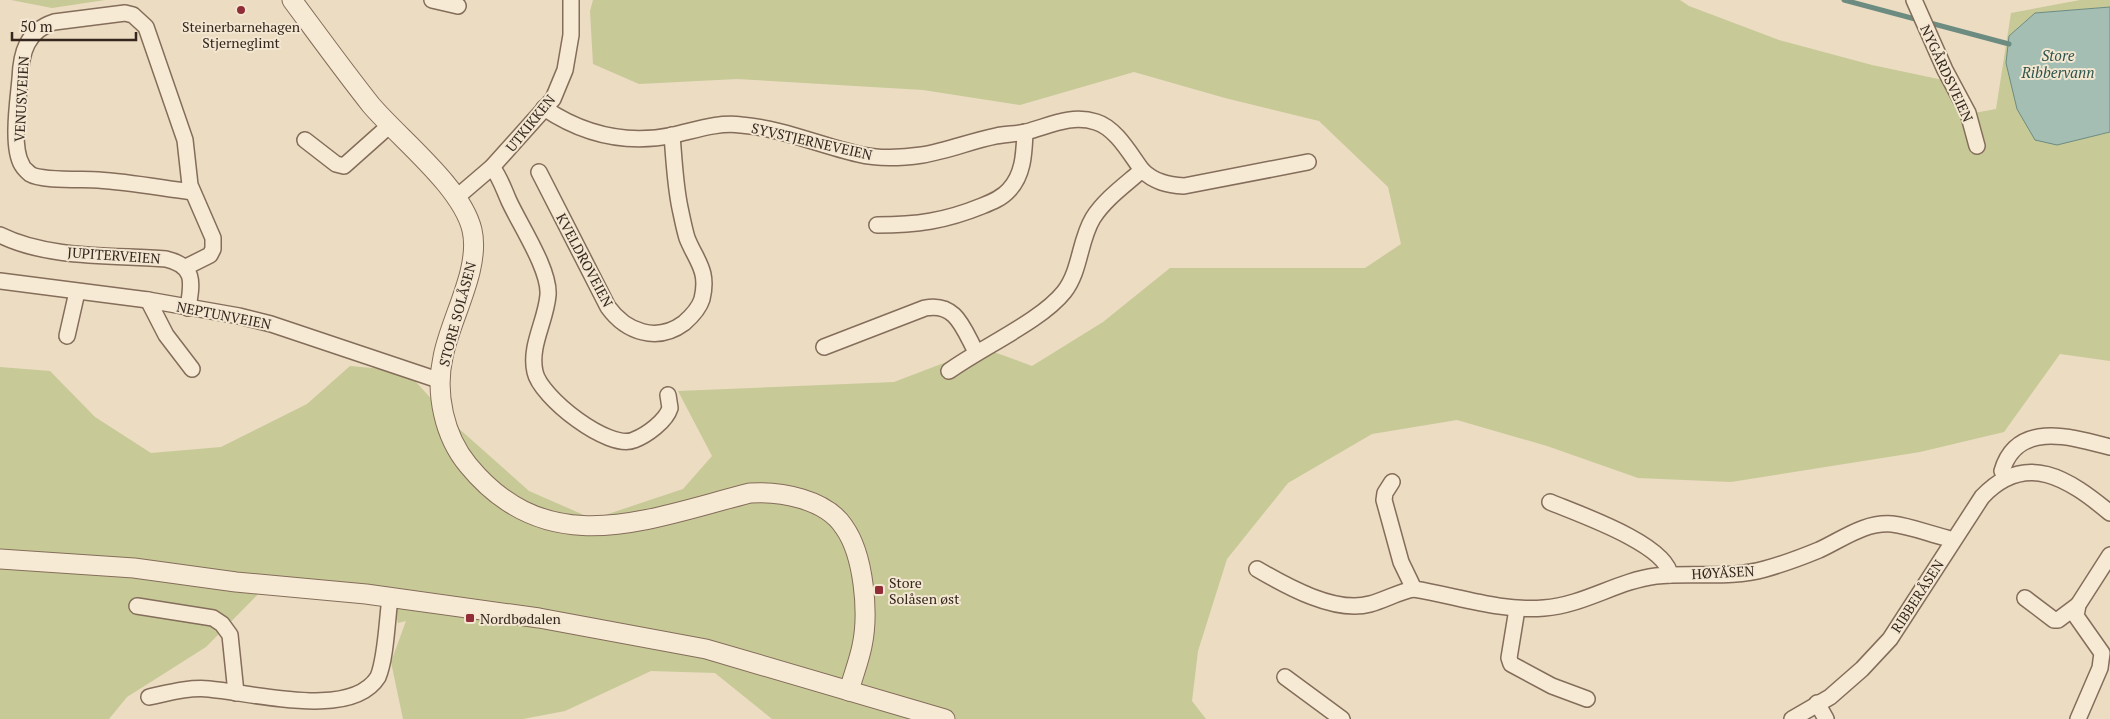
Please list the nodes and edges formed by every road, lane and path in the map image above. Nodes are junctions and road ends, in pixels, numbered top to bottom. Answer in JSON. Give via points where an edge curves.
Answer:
{"nodes":[{"id":1,"x":292,"y":0,"type":"edge"},
{"id":2,"x":432,"y":0,"type":"edge"},
{"id":3,"x":571,"y":0,"type":"edge"},
{"id":4,"x":1917,"y":5,"type":"edge"},
{"id":5,"x":458,"y":6,"type":"dead end"},
{"id":6,"x":544,"y":108,"type":"junction"},
{"id":7,"x":390,"y":126,"type":"junction"},
{"id":8,"x":1025,"y":132,"type":"junction"},
{"id":9,"x":672,"y":135,"type":"junction"},
{"id":10,"x":305,"y":140,"type":"dead end"},
{"id":11,"x":1977,"y":146,"type":"dead end"},
{"id":12,"x":1308,"y":162,"type":"dead end"},
{"id":13,"x":492,"y":168,"type":"junction"},
{"id":14,"x":1142,"y":170,"type":"junction"},
{"id":15,"x":539,"y":172,"type":"dead end"},
{"id":16,"x":192,"y":192,"type":"junction"},
{"id":17,"x":456,"y":197,"type":"junction"},
{"id":18,"x":877,"y":225,"type":"dead end"},
{"id":19,"x":0,"y":235,"type":"edge"},
{"id":20,"x":186,"y":268,"type":"junction"},
{"id":21,"x":0,"y":281,"type":"edge"},
{"id":22,"x":77,"y":292,"type":"junction"},
{"id":23,"x":148,"y":300,"type":"junction"},
{"id":24,"x":188,"y":308,"type":"junction"},
{"id":25,"x":67,"y":336,"type":"dead end"},
{"id":26,"x":824,"y":347,"type":"dead end"},
{"id":27,"x":976,"y":352,"type":"junction"},
{"id":28,"x":192,"y":369,"type":"dead end"},
{"id":29,"x":949,"y":371,"type":"dead end"},
{"id":30,"x":440,"y":381,"type":"junction"},
{"id":31,"x":668,"y":395,"type":"dead end"},
{"id":32,"x":2110,"y":447,"type":"edge"},
{"id":33,"x":2006,"y":478,"type":"junction"},
{"id":34,"x":1392,"y":482,"type":"dead end"},
{"id":35,"x":1550,"y":502,"type":"dead end"},
{"id":36,"x":2110,"y":513,"type":"edge"},
{"id":37,"x":1952,"y":542,"type":"junction"},
{"id":38,"x":2110,"y":555,"type":"edge"},
{"id":39,"x":0,"y":559,"type":"edge"},
{"id":40,"x":1258,"y":569,"type":"dead end"},
{"id":41,"x":1670,"y":575,"type":"junction"},
{"id":42,"x":1414,"y":588,"type":"junction"},
{"id":43,"x":390,"y":598,"type":"junction"},
{"id":44,"x":2025,"y":598,"type":"dead end"},
{"id":45,"x":2078,"y":605,"type":"junction"},
{"id":46,"x":137,"y":606,"type":"dead end"},
{"id":47,"x":1517,"y":609,"type":"junction"},
{"id":48,"x":1285,"y":677,"type":"dead end"},
{"id":49,"x":848,"y":690,"type":"junction"},
{"id":50,"x":236,"y":693,"type":"junction"},
{"id":51,"x":148,"y":697,"type":"dead end"},
{"id":52,"x":1587,"y":699,"type":"dead end"},
{"id":53,"x":1817,"y":703,"type":"junction"},
{"id":54,"x":945,"y":719,"type":"edge"},
{"id":55,"x":1342,"y":719,"type":"edge"},
{"id":56,"x":1792,"y":719,"type":"edge"},
{"id":57,"x":1826,"y":719,"type":"edge"},
{"id":58,"x":2078,"y":719,"type":"edge"}],
"edges":[{"from":1,"to":7,"type":"street","name":"STORE SOLÅSEN"},
{"from":2,"to":5,"type":"street"},
{"from":3,"to":6,"type":"street","name":"UTKIKKEN","via":[[571,35],[565,70],[553,99]]},
{"from":4,"to":11,"type":"street","name":"NYGÅRDSVEIEN","via":[[1968,114]]},
{"from":6,"to":9,"type":"street","name":"SYVSTJERNEVEIEN","via":[[592,132],[629,140]]},
{"from":6,"to":13,"type":"street","name":"UTKIKKEN"},
{"from":7,"to":10,"type":"street","via":[[344,166],[336,164]]},
{"from":7,"to":17,"type":"street","name":"STORE SOLÅSEN"},
{"from":8,"to":9,"type":"street","name":"SYVSTJERNEVEIEN","via":[[923,155],[884,157],[859,154],[739,124],[709,126]]},
{"from":8,"to":14,"type":"street","name":"SYVSTJERNEVEIEN","via":[[1066,120],[1097,122],[1120,140]]},
{"from":8,"to":18,"type":"street","via":[[1024,158],[1016,180],[999,198],[928,224]]},
{"from":9,"to":15,"type":"street","name":"KVELDROVEIEN","via":[[679,206],[687,238],[704,277],[698,308],[675,329],[656,334],[638,332],[618,320],[608,307]]},
{"from":12,"to":14,"type":"street","name":"SYVSTJERNEVEIEN","via":[[1184,186],[1167,185]]},
{"from":13,"to":17,"type":"street","name":"UTKIKKEN"},
{"from":13,"to":31,"type":"street","via":[[541,264],[549,291],[532,357],[535,374],[542,387],[559,406],[618,442],[630,442],[641,437],[659,423],[670,408]]},
{"from":14,"to":27,"type":"street","via":[[1106,201],[1092,219],[1074,277],[1064,292],[1034,317]]},
{"from":16,"to":16,"type":"street","name":"VENUSVEIEN","via":[[185,140],[141,20],[125,13],[61,20],[43,26],[30,37],[23,49],[16,139],[22,165],[30,174]]},
{"from":16,"to":20,"type":"street","name":"VENUSVEIEN","via":[[213,238],[213,250]]},
{"from":17,"to":30,"type":"street","name":"STORE SOLÅSEN","via":[[472,230],[472,260],[442,357]]},
{"from":19,"to":20,"type":"street","name":"JUPITERVEIEN","via":[[18,244],[46,250],[166,259],[180,262]]},
{"from":20,"to":24,"type":"street","via":[[190,278]]},
{"from":21,"to":22,"type":"street","name":"NEPTUNVEIEN"},
{"from":22,"to":23,"type":"street","name":"NEPTUNVEIEN"},
{"from":22,"to":25,"type":"street"},
{"from":23,"to":24,"type":"street","name":"NEPTUNVEIEN"},
{"from":23,"to":28,"type":"street","via":[[166,335]]},
{"from":24,"to":30,"type":"street","name":"NEPTUNVEIEN","via":[[271,324]]},
{"from":26,"to":27,"type":"street","via":[[937,305],[954,314]]},
{"from":27,"to":29,"type":"street"},
{"from":30,"to":49,"type":"street","name":"STORE SOLÅSEN","via":[[442,408],[461,457],[486,487],[531,515],[562,524],[608,526],[766,492],[806,500],[838,520],[849,537],[861,571],[866,606],[862,646]]},
{"from":32,"to":33,"type":"street","via":[[2061,435],[2034,437],[2020,445],[2005,462],[2002,471]]},
{"from":33,"to":36,"type":"street","name":"RIBBERÅSEN","via":[[2030,471],[2048,474],[2077,487]]},
{"from":33,"to":37,"type":"street","name":"RIBBERÅSEN","via":[[1990,487]]},
{"from":34,"to":42,"type":"street","via":[[1384,500],[1401,562]]},
{"from":35,"to":41,"type":"street","via":[[1627,534],[1650,550],[1670,570]]},
{"from":37,"to":41,"type":"street","name":"HØYÅSEN","via":[[1893,524],[1873,525],[1819,550],[1764,569]]},
{"from":37,"to":53,"type":"street","name":"RIBBERÅSEN","via":[[1890,639],[1830,698]]},
{"from":38,"to":45,"type":"street"},
{"from":39,"to":43,"type":"street","via":[[134,568]]},
{"from":40,"to":42,"type":"street","name":"HØYÅSEN","via":[[1290,588],[1323,601],[1352,605],[1369,604]]},
{"from":41,"to":47,"type":"street","name":"HØYÅSEN","via":[[1624,584],[1585,600],[1545,608]]},
{"from":42,"to":47,"type":"street","name":"HØYÅSEN"},
{"from":43,"to":49,"type":"street","via":[[539,618],[670,642]]},
{"from":43,"to":50,"type":"street","via":[[379,676],[373,688],[345,711],[330,714],[304,711]]},
{"from":44,"to":45,"type":"street","via":[[2054,620]]},
{"from":45,"to":58,"type":"street","via":[[2078,622],[2102,653],[2100,668]]},
{"from":46,"to":50,"type":"street","via":[[213,618],[222,624],[230,635]]},
{"from":47,"to":52,"type":"street","via":[[1508,658],[1512,664],[1552,686]]},
{"from":48,"to":55,"type":"street"},
{"from":49,"to":54,"type":"street"},
{"from":50,"to":51,"type":"street","via":[[210,689]]},
{"from":53,"to":56,"type":"street","name":"RIBBERÅSEN"},
{"from":53,"to":57,"type":"street"}]}
